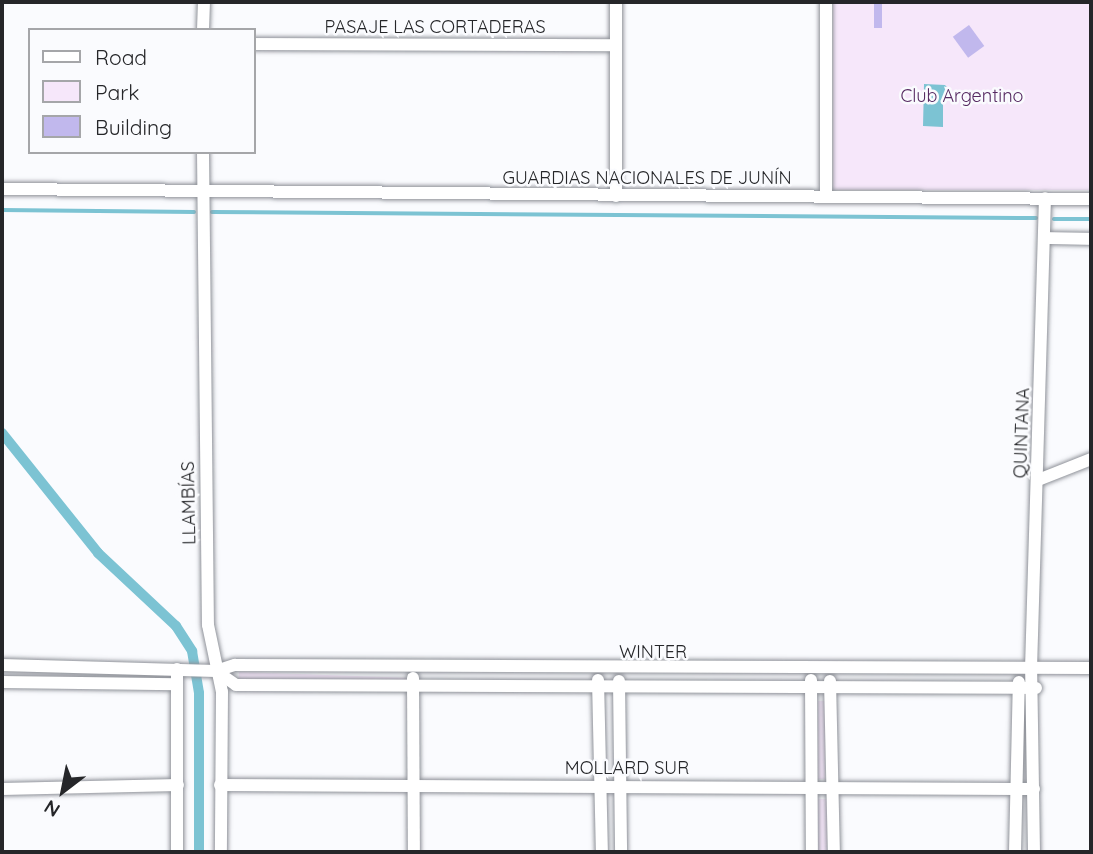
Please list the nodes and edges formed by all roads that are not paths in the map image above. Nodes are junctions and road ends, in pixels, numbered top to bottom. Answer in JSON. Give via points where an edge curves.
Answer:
{"nodes":[{"id":1,"x":204,"y":2,"type":"edge"},
{"id":2,"x":616,"y":2,"type":"edge"},
{"id":3,"x":826,"y":2,"type":"edge"},
{"id":4,"x":203,"y":28,"type":"edge"},
{"id":5,"x":256,"y":44,"type":"edge"},
{"id":6,"x":616,"y":45,"type":"junction"},
{"id":7,"x":203,"y":154,"type":"edge"},
{"id":8,"x":2,"y":189,"type":"edge"},
{"id":9,"x":203,"y":192,"type":"junction"},
{"id":10,"x":616,"y":196,"type":"junction"},
{"id":11,"x":825,"y":197,"type":"junction"},
{"id":12,"x":1045,"y":198,"type":"junction"},
{"id":13,"x":1091,"y":199,"type":"edge"},
{"id":14,"x":1045,"y":238,"type":"junction"},
{"id":15,"x":1091,"y":239,"type":"edge"},
{"id":16,"x":1091,"y":459,"type":"edge"},
{"id":17,"x":1038,"y":480,"type":"junction"},
{"id":18,"x":2,"y":665,"type":"edge"},
{"id":19,"x":413,"y":668,"type":"junction"},
{"id":20,"x":1091,"y":668,"type":"edge"},
{"id":21,"x":177,"y":669,"type":"junction"},
{"id":22,"x":598,"y":669,"type":"junction"},
{"id":23,"x":620,"y":669,"type":"junction"},
{"id":24,"x":1031,"y":669,"type":"junction"},
{"id":25,"x":811,"y":670,"type":"junction"},
{"id":26,"x":831,"y":670,"type":"junction"},
{"id":27,"x":211,"y":671,"type":"junction"},
{"id":28,"x":2,"y":682,"type":"edge"},
{"id":29,"x":177,"y":684,"type":"junction"},
{"id":30,"x":413,"y":686,"type":"junction"},
{"id":31,"x":597,"y":686,"type":"junction"},
{"id":32,"x":619,"y":686,"type":"junction"},
{"id":33,"x":810,"y":688,"type":"junction"},
{"id":34,"x":830,"y":688,"type":"junction"},
{"id":35,"x":1015,"y":688,"type":"junction"},
{"id":36,"x":1036,"y":688,"type":"junction"},
{"id":37,"x":177,"y":785,"type":"junction"},
{"id":38,"x":220,"y":785,"type":"junction"},
{"id":39,"x":415,"y":786,"type":"junction"},
{"id":40,"x":602,"y":786,"type":"junction"},
{"id":41,"x":621,"y":786,"type":"junction"},
{"id":42,"x":812,"y":786,"type":"junction"},
{"id":43,"x":833,"y":786,"type":"junction"},
{"id":44,"x":2,"y":789,"type":"edge"},
{"id":45,"x":1016,"y":789,"type":"junction"},
{"id":46,"x":1034,"y":789,"type":"junction"},
{"id":47,"x":177,"y":852,"type":"edge"},
{"id":48,"x":221,"y":852,"type":"edge"},
{"id":49,"x":414,"y":852,"type":"edge"},
{"id":50,"x":602,"y":852,"type":"edge"},
{"id":51,"x":621,"y":852,"type":"edge"},
{"id":52,"x":812,"y":852,"type":"edge"},
{"id":53,"x":834,"y":852,"type":"edge"},
{"id":54,"x":1015,"y":852,"type":"edge"},
{"id":55,"x":1034,"y":852,"type":"edge"}],
"edges":[{"from":1,"to":4,"type":"street"},
{"from":2,"to":6,"type":"street"},
{"from":3,"to":11,"type":"street"},
{"from":5,"to":6,"type":"street","name":"PASAJE LAS CORTADERAS"},
{"from":6,"to":10,"type":"street"},
{"from":7,"to":9,"type":"street","name":"LLAMBÍAS"},
{"from":8,"to":9,"type":"street","name":"GUARDIAS NACIONALES DE JUNÍN"},
{"from":9,"to":10,"type":"street","name":"GUARDIAS NACIONALES DE JUNÍN"},
{"from":9,"to":27,"type":"street","name":"LLAMBÍAS"},
{"from":10,"to":11,"type":"street","name":"GUARDIAS NACIONALES DE JUNÍN"},
{"from":11,"to":12,"type":"street","name":"GUARDIAS NACIONALES DE JUNÍN"},
{"from":12,"to":13,"type":"street","name":"GUARDIAS NACIONALES DE JUNÍN"},
{"from":12,"to":14,"type":"street","name":"QUINTANA"},
{"from":14,"to":15,"type":"street"},
{"from":14,"to":17,"type":"street","name":"QUINTANA"},
{"from":16,"to":17,"type":"street"},
{"from":17,"to":24,"type":"street","name":"QUINTANA"},
{"from":18,"to":21,"type":"street","name":"WINTER"},
{"from":19,"to":22,"type":"street","name":"WINTER"},
{"from":19,"to":27,"type":"street","name":"WINTER","via":[[235,665]]},
{"from":19,"to":30,"type":"street"},
{"from":20,"to":24,"type":"street","name":"WINTER"},
{"from":21,"to":27,"type":"street","name":"WINTER"},
{"from":21,"to":29,"type":"street"},
{"from":22,"to":23,"type":"street","name":"WINTER"},
{"from":22,"to":31,"type":"street"},
{"from":23,"to":25,"type":"street","name":"WINTER"},
{"from":23,"to":32,"type":"street"},
{"from":24,"to":26,"type":"street","name":"WINTER"},
{"from":24,"to":35,"type":"street"},
{"from":24,"to":36,"type":"street","name":"QUINTANA"},
{"from":25,"to":26,"type":"street","name":"WINTER"},
{"from":25,"to":33,"type":"street"},
{"from":26,"to":34,"type":"street"},
{"from":27,"to":30,"type":"street","name":"WINTER","via":[[236,685]]},
{"from":27,"to":38,"type":"street","name":"LLAMBÍAS"},
{"from":28,"to":29,"type":"street"},
{"from":29,"to":37,"type":"street"},
{"from":30,"to":31,"type":"street","name":"WINTER"},
{"from":30,"to":39,"type":"street"},
{"from":31,"to":32,"type":"street","name":"WINTER"},
{"from":31,"to":40,"type":"street"},
{"from":32,"to":33,"type":"street","name":"WINTER"},
{"from":32,"to":41,"type":"street"},
{"from":33,"to":34,"type":"street","name":"WINTER"},
{"from":33,"to":42,"type":"street"},
{"from":34,"to":35,"type":"street","name":"WINTER"},
{"from":34,"to":43,"type":"street"},
{"from":35,"to":36,"type":"street","name":"WINTER"},
{"from":35,"to":45,"type":"street"},
{"from":36,"to":46,"type":"street","name":"QUINTANA"},
{"from":37,"to":44,"type":"street"},
{"from":37,"to":47,"type":"street"},
{"from":38,"to":39,"type":"street","name":"MOLLARD SUR"},
{"from":38,"to":48,"type":"street","name":"LLAMBÍAS"},
{"from":39,"to":40,"type":"street","name":"MOLLARD SUR"},
{"from":39,"to":49,"type":"street"},
{"from":40,"to":41,"type":"street","name":"MOLLARD SUR"},
{"from":40,"to":50,"type":"street"},
{"from":41,"to":42,"type":"street","name":"MOLLARD SUR"},
{"from":41,"to":51,"type":"street"},
{"from":42,"to":43,"type":"street","name":"MOLLARD SUR"},
{"from":42,"to":52,"type":"street"},
{"from":43,"to":45,"type":"street","name":"MOLLARD SUR"},
{"from":43,"to":53,"type":"street"},
{"from":45,"to":46,"type":"street","name":"MOLLARD SUR"},
{"from":45,"to":54,"type":"street"},
{"from":46,"to":55,"type":"street","name":"QUINTANA"}]}
